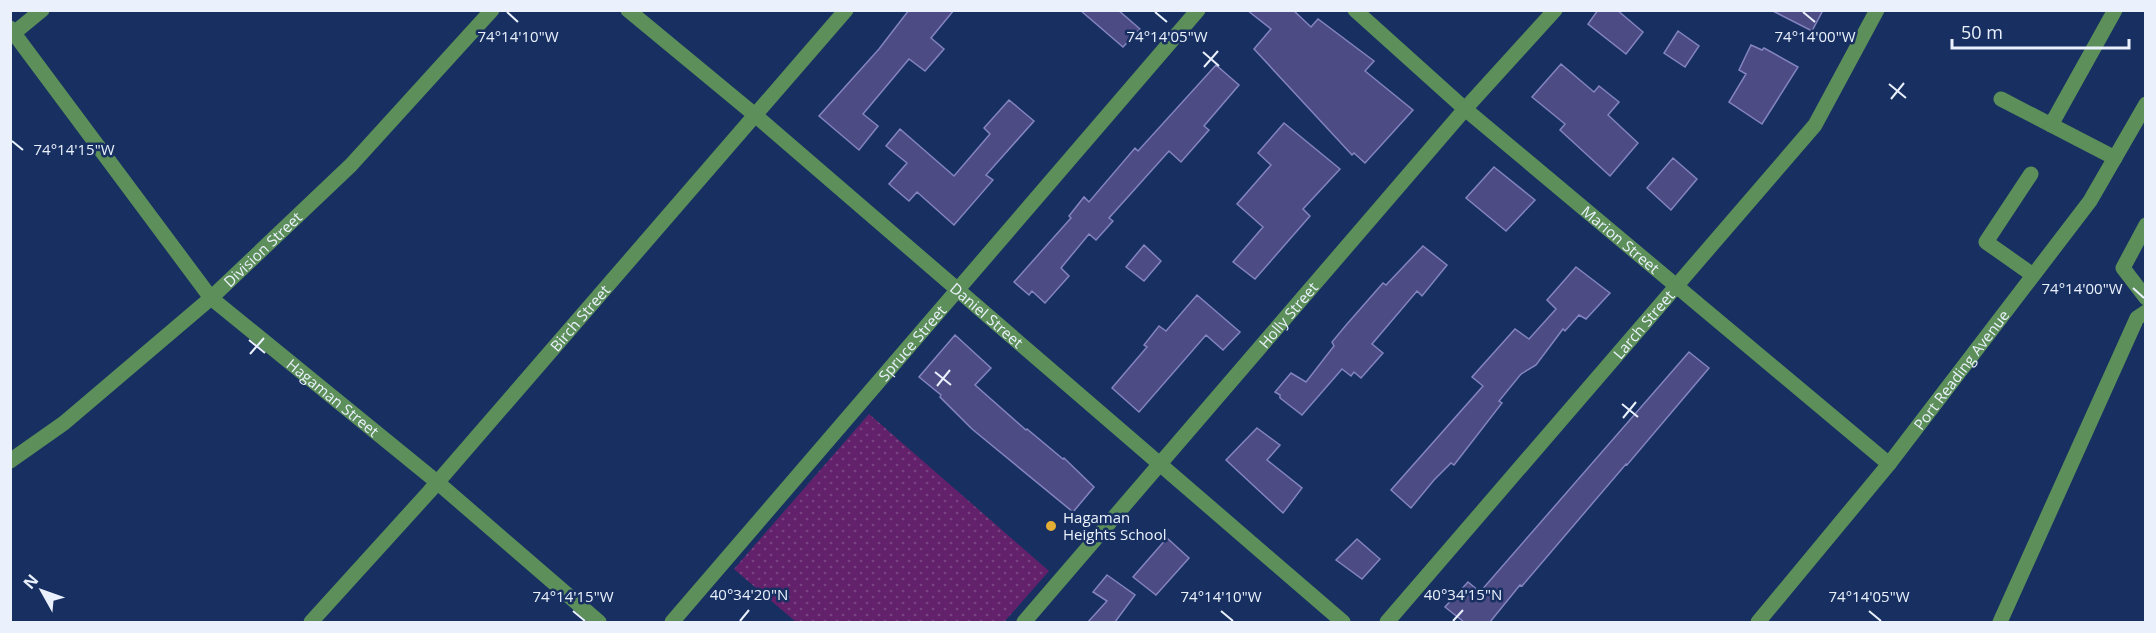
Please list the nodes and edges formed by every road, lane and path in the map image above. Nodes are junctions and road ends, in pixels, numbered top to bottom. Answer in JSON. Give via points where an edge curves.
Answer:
{"nodes":[{"id":1,"x":42,"y":10,"type":"edge"},
{"id":2,"x":492,"y":10,"type":"edge"},
{"id":3,"x":628,"y":10,"type":"edge"},
{"id":4,"x":846,"y":10,"type":"edge"},
{"id":5,"x":1198,"y":10,"type":"edge"},
{"id":6,"x":1355,"y":10,"type":"edge"},
{"id":7,"x":1555,"y":10,"type":"edge"},
{"id":8,"x":1877,"y":10,"type":"edge"},
{"id":9,"x":2115,"y":10,"type":"edge"},
{"id":10,"x":12,"y":30,"type":"edge"},
{"id":11,"x":2001,"y":99,"type":"dead end"},
{"id":12,"x":2145,"y":104,"type":"edge"},
{"id":13,"x":1465,"y":110,"type":"junction"},
{"id":14,"x":755,"y":115,"type":"junction"},
{"id":15,"x":2051,"y":125,"type":"junction"},
{"id":16,"x":2115,"y":158,"type":"junction"},
{"id":17,"x":2031,"y":174,"type":"dead end"},
{"id":18,"x":2145,"y":225,"type":"edge"},
{"id":19,"x":2033,"y":275,"type":"junction"},
{"id":20,"x":1676,"y":287,"type":"junction"},
{"id":21,"x":958,"y":290,"type":"junction"},
{"id":22,"x":210,"y":298,"type":"junction"},
{"id":23,"x":2145,"y":298,"type":"edge"},
{"id":24,"x":2145,"y":312,"type":"edge"},
{"id":25,"x":10,"y":461,"type":"edge"},
{"id":26,"x":1889,"y":464,"type":"junction"},
{"id":27,"x":1161,"y":465,"type":"junction"},
{"id":28,"x":437,"y":482,"type":"junction"},
{"id":29,"x":310,"y":622,"type":"edge"},
{"id":30,"x":599,"y":622,"type":"edge"},
{"id":31,"x":672,"y":622,"type":"edge"},
{"id":32,"x":1024,"y":622,"type":"edge"},
{"id":33,"x":1343,"y":622,"type":"edge"},
{"id":34,"x":1387,"y":622,"type":"edge"},
{"id":35,"x":1758,"y":622,"type":"edge"},
{"id":36,"x":2000,"y":622,"type":"edge"}],
"edges":[{"from":1,"to":10,"type":"street"},
{"from":2,"to":22,"type":"street","name":"Division Street","via":[[351,165]]},
{"from":3,"to":14,"type":"street","name":"Daniel Street"},
{"from":4,"to":14,"type":"street","name":"Birch Street"},
{"from":5,"to":21,"type":"street","name":"Spruce Street"},
{"from":6,"to":13,"type":"street","name":"Marion Street"},
{"from":7,"to":13,"type":"street","name":"Holly Street"},
{"from":8,"to":20,"type":"street","name":"Larch Street","via":[[1815,125]]},
{"from":9,"to":15,"type":"street"},
{"from":10,"to":22,"type":"street","name":"Hagaman Street"},
{"from":11,"to":15,"type":"street"},
{"from":12,"to":16,"type":"street","name":"Port Reading Avenue"},
{"from":13,"to":20,"type":"street","name":"Marion Street"},
{"from":13,"to":27,"type":"street","name":"Holly Street"},
{"from":14,"to":21,"type":"street","name":"Daniel Street"},
{"from":14,"to":28,"type":"street","name":"Birch Street"},
{"from":15,"to":16,"type":"street"},
{"from":16,"to":19,"type":"street","name":"Port Reading Avenue","via":[[2090,201]]},
{"from":17,"to":19,"type":"street","via":[[1986,242]]},
{"from":18,"to":23,"type":"street","via":[[2123,268]]},
{"from":19,"to":26,"type":"street","name":"Port Reading Avenue"},
{"from":20,"to":26,"type":"street","name":"Marion Street"},
{"from":20,"to":34,"type":"street","name":"Larch Street"},
{"from":21,"to":27,"type":"street","name":"Daniel Street"},
{"from":21,"to":31,"type":"street","name":"Spruce Street"},
{"from":22,"to":25,"type":"street","name":"Division Street","via":[[64,423]]},
{"from":22,"to":28,"type":"street","name":"Hagaman Street"},
{"from":24,"to":36,"type":"street","via":[[2137,318]]},
{"from":26,"to":35,"type":"street","name":"Port Reading Avenue"},
{"from":27,"to":32,"type":"street","name":"Holly Street"},
{"from":27,"to":33,"type":"street","name":"Daniel Street"},
{"from":28,"to":29,"type":"street","name":"Birch Street"},
{"from":28,"to":30,"type":"street","name":"Hagaman Street"}]}
